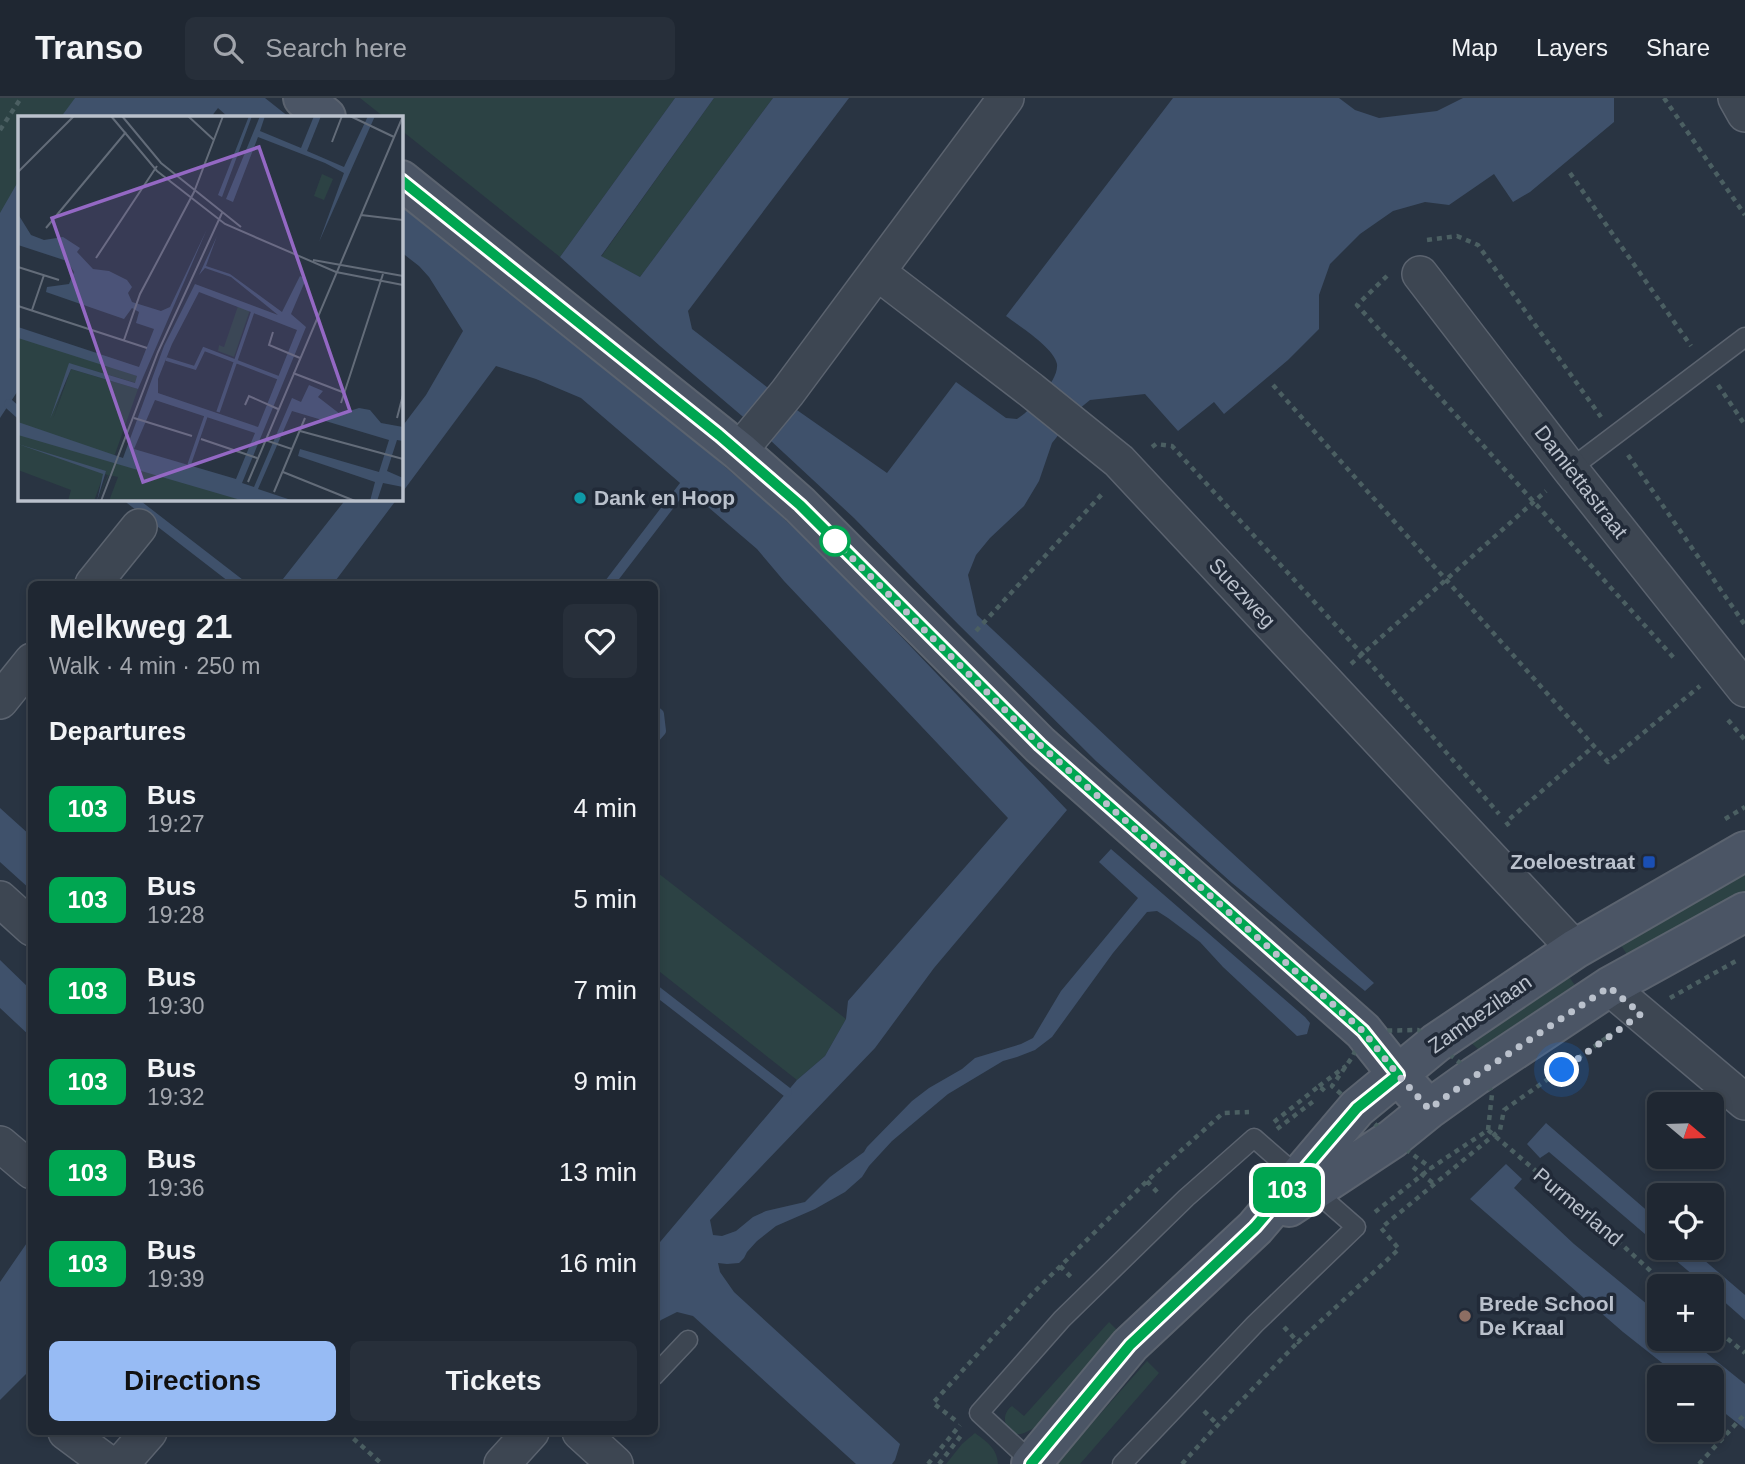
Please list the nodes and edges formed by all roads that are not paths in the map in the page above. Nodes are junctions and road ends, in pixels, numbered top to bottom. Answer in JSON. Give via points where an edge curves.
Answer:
{"nodes":[{"id":1,"x":303,"y":98,"type":"edge"},
{"id":2,"x":1006,"y":98,"type":"edge"},
{"id":3,"x":1735,"y":98,"type":"edge"},
{"id":4,"x":1745,"y":114,"type":"edge"},
{"id":5,"x":325,"y":116,"type":"edge"},
{"id":6,"x":402,"y":181,"type":"edge"},
{"id":7,"x":877,"y":272,"type":"junction"},
{"id":8,"x":1420,"y":274,"type":"dead end"},
{"id":9,"x":1745,"y":337,"type":"edge"},
{"id":10,"x":747,"y":443,"type":"junction"},
{"id":11,"x":1570,"y":469,"type":"junction"},
{"id":12,"x":139,"y":527,"type":"dead end"},
{"id":13,"x":95,"y":581,"type":"edge"},
{"id":14,"x":28,"y":666,"type":"edge"},
{"id":15,"x":0,"y":701,"type":"edge"},
{"id":16,"x":1734,"y":701,"type":"edge"},
{"id":17,"x":1745,"y":850,"type":"edge"},
{"id":18,"x":1,"y":902,"type":"edge"},
{"id":19,"x":1745,"y":912,"type":"edge"},
{"id":20,"x":28,"y":925,"type":"edge"},
{"id":21,"x":1575,"y":949,"type":"junction"},
{"id":22,"x":1609,"y":987,"type":"junction"},
{"id":23,"x":1398,"y":1075,"type":"junction"},
{"id":24,"x":1745,"y":1102,"type":"edge"},
{"id":25,"x":1429,"y":1109,"type":"junction"},
{"id":26,"x":0,"y":1144,"type":"edge"},
{"id":27,"x":28,"y":1168,"type":"edge"},
{"id":28,"x":1306,"y":1184,"type":"junction"},
{"id":29,"x":688,"y":1340,"type":"dead end"},
{"id":30,"x":658,"y":1372,"type":"edge"},
{"id":31,"x":70,"y":1435,"type":"edge"},
{"id":32,"x":146,"y":1435,"type":"edge"},
{"id":33,"x":528,"y":1435,"type":"edge"},
{"id":34,"x":109,"y":1464,"type":"edge"},
{"id":35,"x":121,"y":1464,"type":"edge"},
{"id":36,"x":502,"y":1464,"type":"edge"},
{"id":37,"x":1032,"y":1464,"type":"edge"},
{"id":38,"x":1122,"y":1464,"type":"edge"}],
"edges":[{"from":1,"to":5,"type":"street"},
{"from":2,"to":7,"type":"street"},
{"from":3,"to":4,"type":"street"},
{"from":6,"to":10,"type":"street"},
{"from":7,"to":10,"type":"street"},
{"from":7,"to":21,"type":"street","name":"Suezweg","via":[[1126,468]]},
{"from":8,"to":11,"type":"street","name":"Damiettastraat"},
{"from":9,"to":11,"type":"lane"},
{"from":10,"to":23,"type":"street","via":[[800,505],[1040,745],[1363,1031]]},
{"from":11,"to":16,"type":"street","name":"Damiettastraat"},
{"from":12,"to":13,"type":"street"},
{"from":14,"to":15,"type":"street"},
{"from":17,"to":21,"type":"street","name":"Zambezilaan"},
{"from":18,"to":20,"type":"street"},
{"from":19,"to":22,"type":"street","name":"Zambezilaan"},
{"from":21,"to":22,"type":"street"},
{"from":21,"to":23,"type":"street","name":"Zambezilaan"},
{"from":22,"to":24,"type":"street"},
{"from":22,"to":25,"type":"street","name":"Zambezilaan"},
{"from":23,"to":25,"type":"street"},
{"from":23,"to":28,"type":"street","name":"Zambezilaan","via":[[1357,1108]]},
{"from":25,"to":28,"type":"street","name":"Zambezilaan","via":[[1392,1139]]},
{"from":26,"to":27,"type":"street"},
{"from":28,"to":37,"type":"street","name":"Zambezilaan","via":[[1130,1345]]},
{"from":28,"to":37,"type":"lane","via":[[1254,1138],[1062,1319],[979,1413]]},
{"from":28,"to":38,"type":"lane","via":[[1356,1227]]},
{"from":29,"to":30,"type":"lane"},
{"from":31,"to":34,"type":"street"},
{"from":32,"to":35,"type":"street"},
{"from":33,"to":36,"type":"street"}]}
